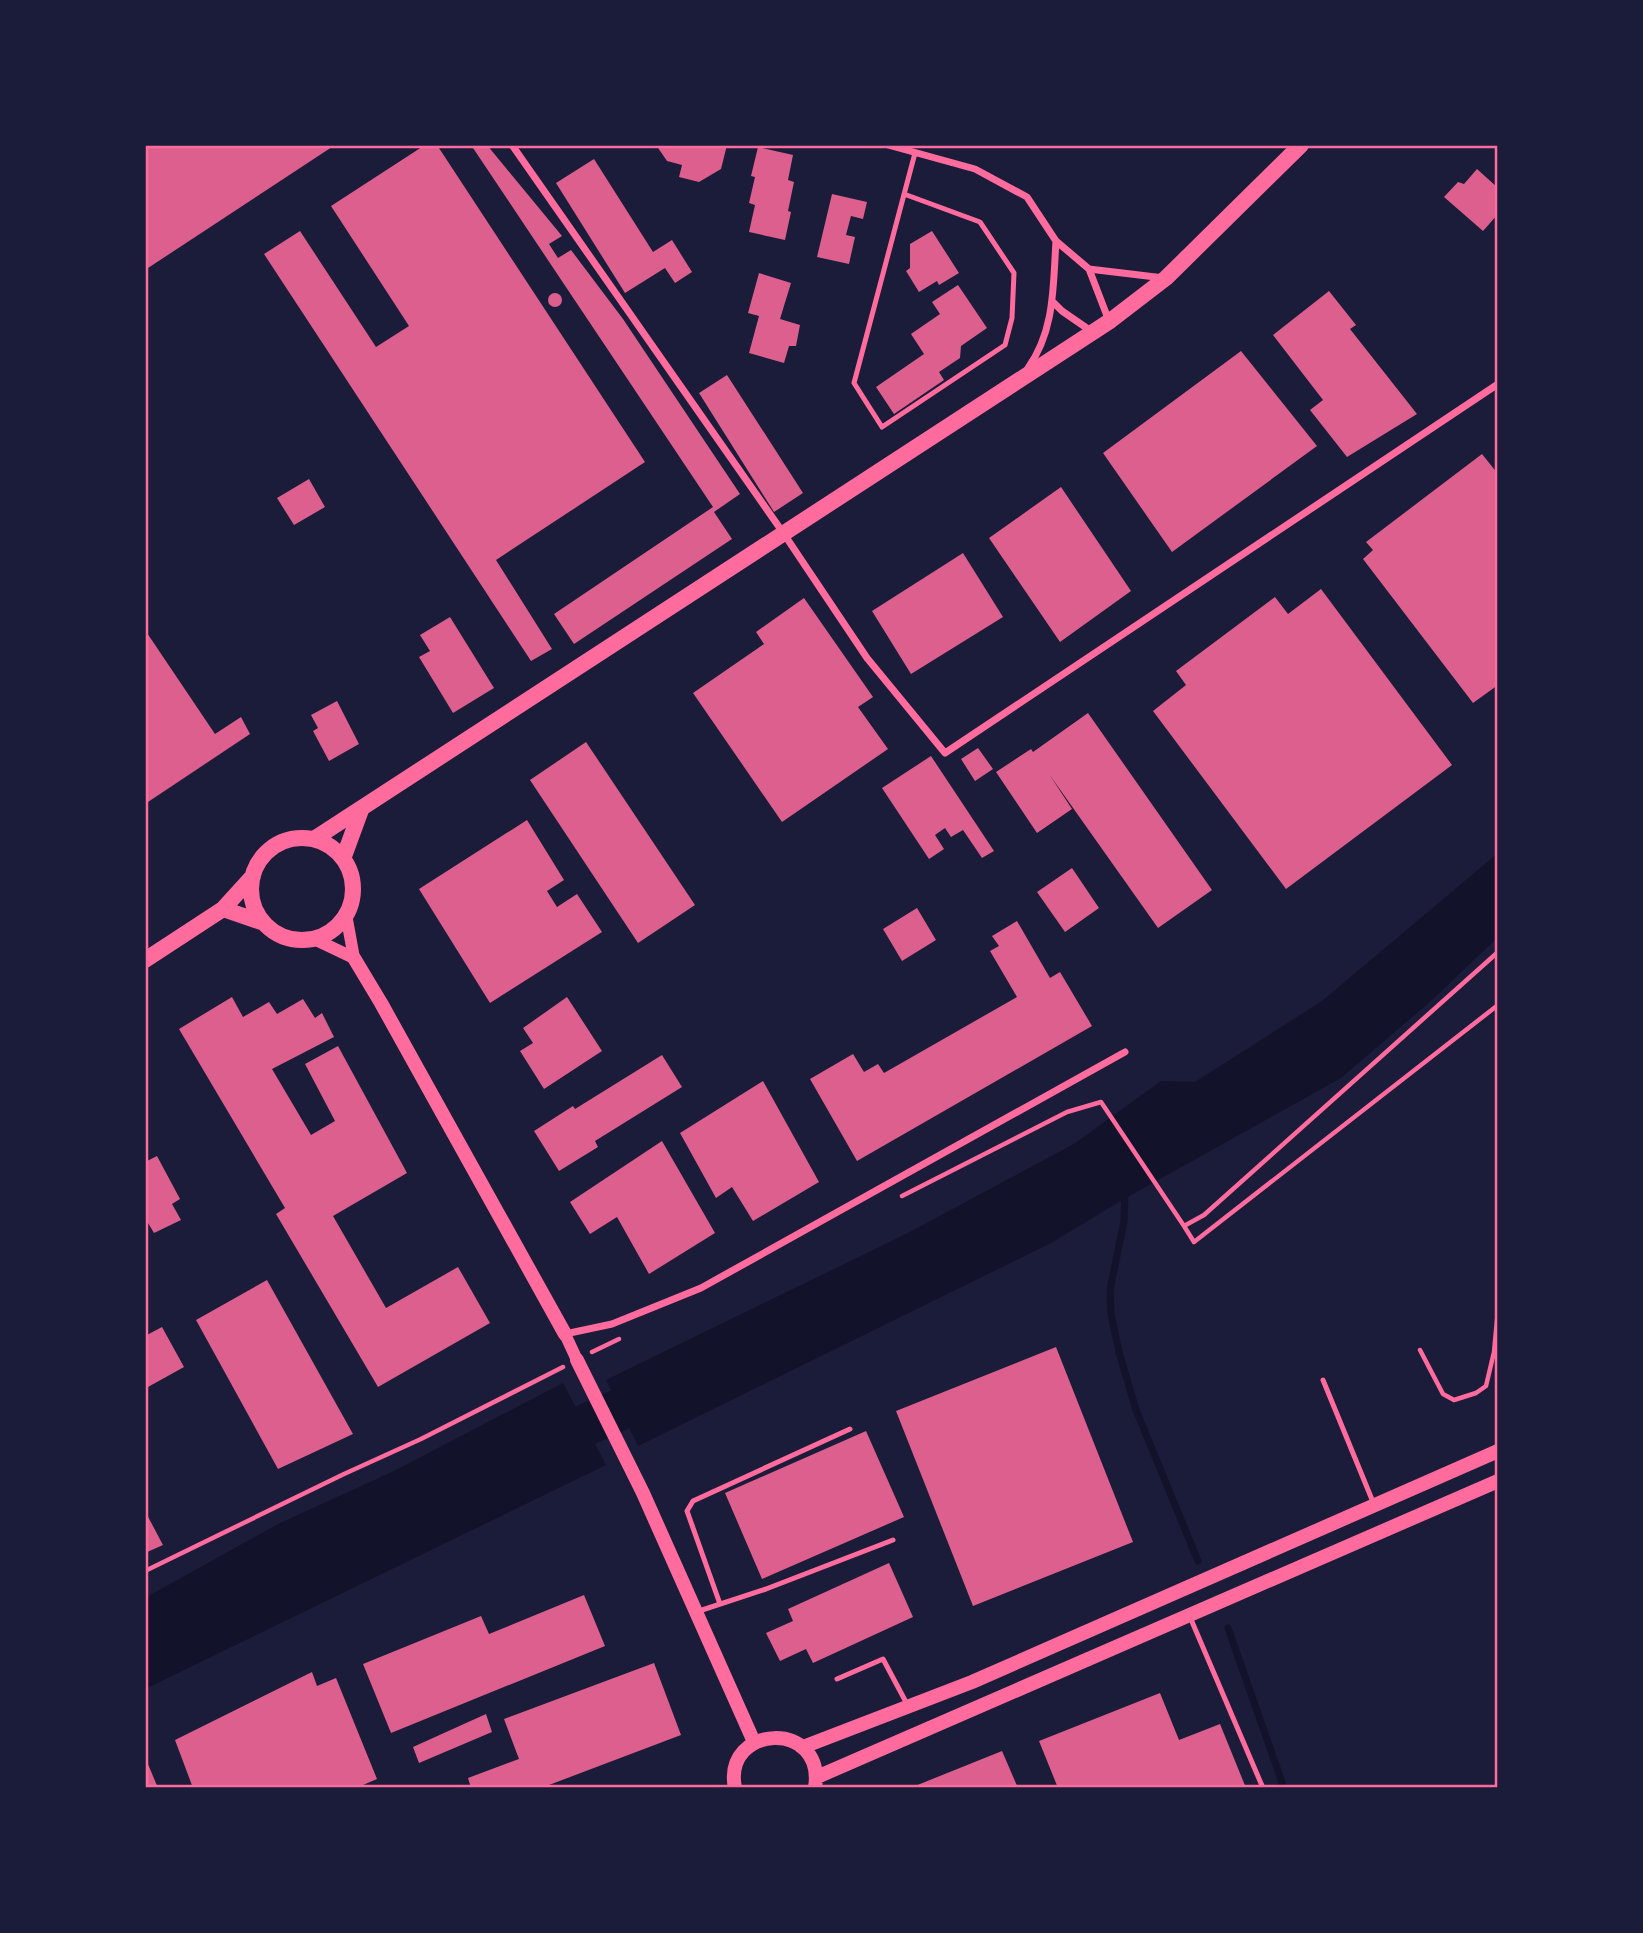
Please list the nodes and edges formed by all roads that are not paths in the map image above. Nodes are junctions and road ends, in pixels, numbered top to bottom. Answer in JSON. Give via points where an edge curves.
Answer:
{"nodes":[{"id":1,"x":512,"y":145,"type":"edge"},
{"id":2,"x":888,"y":145,"type":"edge"},
{"id":3,"x":1301,"y":145,"type":"edge"},
{"id":4,"x":915,"y":153,"type":"junction"},
{"id":5,"x":904,"y":194,"type":"junction"},
{"id":6,"x":1056,"y":241,"type":"junction"},
{"id":7,"x":1089,"y":269,"type":"junction"},
{"id":8,"x":1166,"y":278,"type":"junction"},
{"id":9,"x":1052,"y":301,"type":"junction"},
{"id":10,"x":1110,"y":321,"type":"junction"},
{"id":11,"x":1091,"y":331,"type":"junction"},
{"id":12,"x":1018,"y":381,"type":"junction"},
{"id":13,"x":1498,"y":384,"type":"edge"},
{"id":14,"x":784,"y":534,"type":"junction"},
{"id":15,"x":361,"y":810,"type":"junction"},
{"id":16,"x":314,"y":839,"type":"junction"},
{"id":17,"x":343,"y":859,"type":"junction"},
{"id":18,"x":253,"y":876,"type":"junction"},
{"id":19,"x":223,"y":909,"type":"junction"},
{"id":20,"x":346,"y":914,"type":"junction"},
{"id":21,"x":264,"y":923,"type":"junction"},
{"id":22,"x":314,"y":939,"type":"junction"},
{"id":23,"x":354,"y":958,"type":"junction"},
{"id":24,"x":145,"y":960,"type":"edge"},
{"id":25,"x":1125,"y":1052,"type":"dead end"},
{"id":26,"x":565,"y":1334,"type":"junction"},
{"id":27,"x":577,"y":1360,"type":"joint"},
{"id":28,"x":1322,"y":1380,"type":"dead end"},
{"id":29,"x":850,"y":1429,"type":"dead end"},
{"id":30,"x":1498,"y":1451,"type":"edge"},
{"id":31,"x":1498,"y":1481,"type":"edge"},
{"id":32,"x":1374,"y":1505,"type":"junction"},
{"id":33,"x":893,"y":1539,"type":"dead end"},
{"id":34,"x":720,"y":1604,"type":"junction"},
{"id":35,"x":696,"y":1612,"type":"junction"},
{"id":36,"x":1189,"y":1614,"type":"junction"},
{"id":37,"x":837,"y":1679,"type":"dead end"},
{"id":38,"x":908,"y":1707,"type":"junction"},
{"id":39,"x":754,"y":1742,"type":"junction"},
{"id":40,"x":803,"y":1747,"type":"junction"},
{"id":41,"x":816,"y":1782,"type":"edge"},
{"id":42,"x":732,"y":1786,"type":"edge"},
{"id":43,"x":1263,"y":1788,"type":"edge"}],
"edges":[{"from":1,"to":14,"type":"street"},
{"from":2,"to":4,"type":"street"},
{"from":3,"to":8,"type":"main road"},
{"from":4,"to":5,"type":"lane"},
{"from":4,"to":6,"type":"street","via":[[975,169],[1027,197]]},
{"from":5,"to":5,"type":"lane","via":[[854,383],[882,427],[1005,345],[1012,318],[1014,272],[980,222]]},
{"from":6,"to":7,"type":"street"},
{"from":6,"to":9,"type":"street"},
{"from":7,"to":8,"type":"street"},
{"from":7,"to":10,"type":"street"},
{"from":8,"to":10,"type":"main road"},
{"from":9,"to":11,"type":"street"},
{"from":9,"to":12,"type":"street","via":[[1051,317],[1038,349]]},
{"from":10,"to":11,"type":"main road"},
{"from":11,"to":12,"type":"main road"},
{"from":12,"to":14,"type":"main road"},
{"from":13,"to":14,"type":"street","via":[[945,753],[867,658]]},
{"from":14,"to":15,"type":"main road"},
{"from":15,"to":16,"type":"main road"},
{"from":15,"to":17,"type":"main road"},
{"from":16,"to":17,"type":"main road"},
{"from":16,"to":18,"type":"main road","via":[[276,846]]},
{"from":17,"to":20,"type":"main road","via":[[353,886]]},
{"from":18,"to":19,"type":"main road"},
{"from":18,"to":21,"type":"main road","via":[[253,901]]},
{"from":19,"to":21,"type":"main road"},
{"from":19,"to":24,"type":"main road"},
{"from":20,"to":22,"type":"main road","via":[[327,934]]},
{"from":20,"to":23,"type":"street"},
{"from":21,"to":22,"type":"main road","via":[[287,938]]},
{"from":22,"to":23,"type":"street"},
{"from":23,"to":26,"type":"main road"},
{"from":25,"to":26,"type":"street","via":[[701,1288],[612,1324]]},
{"from":26,"to":27,"type":"street"},
{"from":27,"to":35,"type":"main road"},
{"from":28,"to":32,"type":"lane"},
{"from":29,"to":34,"type":"lane","via":[[693,1501],[687,1511]]},
{"from":30,"to":32,"type":"main road"},
{"from":31,"to":36,"type":"main road"},
{"from":32,"to":38,"type":"main road"},
{"from":33,"to":34,"type":"lane"},
{"from":34,"to":35,"type":"lane"},
{"from":35,"to":39,"type":"main road"},
{"from":36,"to":41,"type":"main road"},
{"from":36,"to":43,"type":"lane"},
{"from":37,"to":38,"type":"lane","via":[[883,1659]]},
{"from":38,"to":40,"type":"main road"},
{"from":39,"to":40,"type":"main road","via":[[778,1737]]},
{"from":39,"to":42,"type":"main road","via":[[737,1762]]},
{"from":40,"to":41,"type":"main road"}]}
